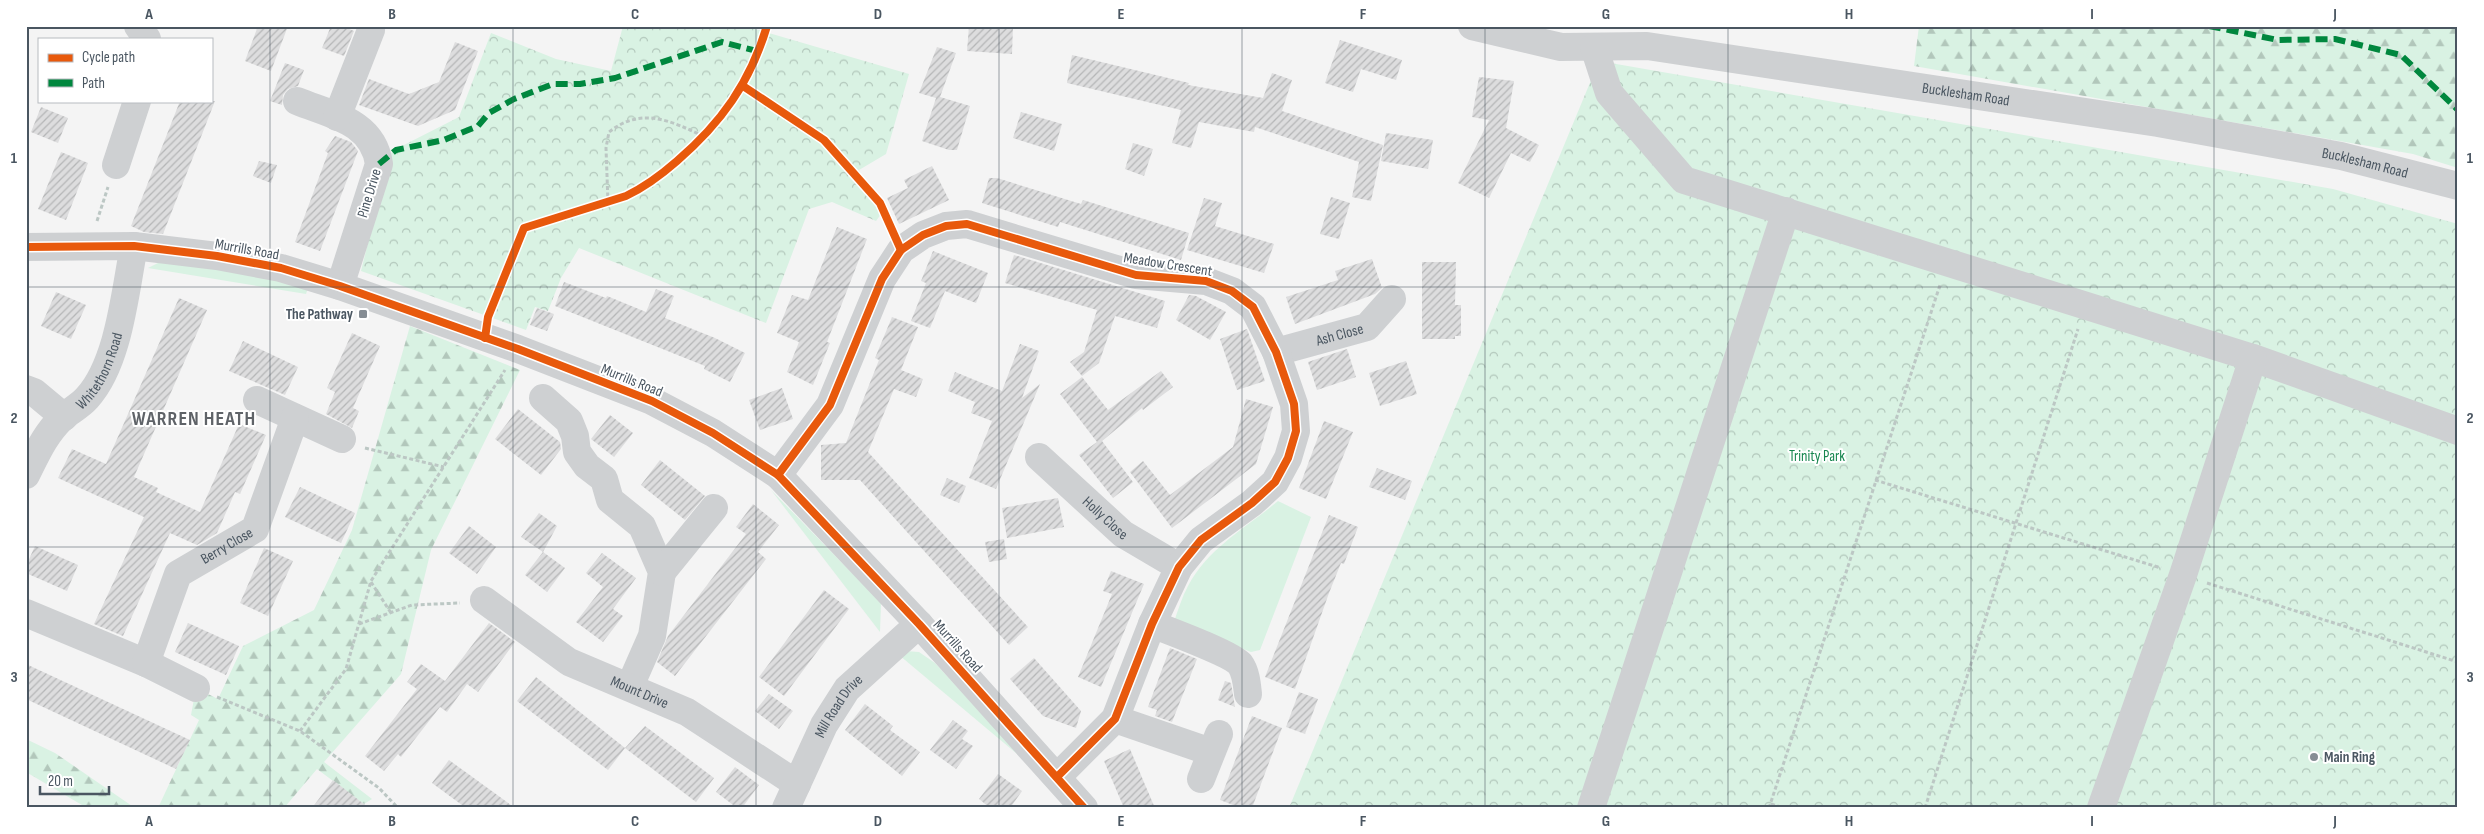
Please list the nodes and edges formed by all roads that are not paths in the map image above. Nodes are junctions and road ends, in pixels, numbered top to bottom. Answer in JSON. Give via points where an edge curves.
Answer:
{"nodes":[{"id":1,"x":138,"y":26,"type":"edge"},
{"id":2,"x":1472,"y":26,"type":"edge"},
{"id":3,"x":371,"y":30,"type":"dead end"},
{"id":4,"x":1649,"y":36,"type":"edge"},
{"id":5,"x":146,"y":38,"type":"edge"},
{"id":6,"x":1594,"y":48,"type":"junction"},
{"id":7,"x":296,"y":101,"type":"dead end"},
{"id":8,"x":137,"y":102,"type":"edge"},
{"id":9,"x":337,"y":117,"type":"junction"},
{"id":10,"x":116,"y":165,"type":"road end"},
{"id":11,"x":2458,"y":186,"type":"edge"},
{"id":12,"x":1786,"y":211,"type":"junction"},
{"id":13,"x":134,"y":246,"type":"junction"},
{"id":14,"x":26,"y":247,"type":"edge"},
{"id":15,"x":340,"y":286,"type":"junction"},
{"id":16,"x":1392,"y":299,"type":"dead end"},
{"id":17,"x":1276,"y":352,"type":"junction"},
{"id":18,"x":2253,"y":358,"type":"junction"},
{"id":19,"x":26,"y":389,"type":"edge"},
{"id":20,"x":543,"y":398,"type":"dead end"},
{"id":21,"x":257,"y":400,"type":"dead end"},
{"id":22,"x":64,"y":417,"type":"junction"},
{"id":23,"x":295,"y":418,"type":"junction"},
{"id":24,"x":2458,"y":431,"type":"edge"},
{"id":25,"x":342,"y":439,"type":"road end"},
{"id":26,"x":1038,"y":457,"type":"dead end"},
{"id":27,"x":26,"y":475,"type":"edge"},
{"id":28,"x":778,"y":475,"type":"junction"},
{"id":29,"x":714,"y":508,"type":"dead end"},
{"id":30,"x":1179,"y":567,"type":"junction"},
{"id":31,"x":662,"y":572,"type":"junction"},
{"id":32,"x":484,"y":600,"type":"road end"},
{"id":33,"x":26,"y":613,"type":"edge"},
{"id":34,"x":919,"y":624,"type":"junction"},
{"id":35,"x":1152,"y":624,"type":"junction"},
{"id":36,"x":146,"y":663,"type":"junction"},
{"id":37,"x":630,"y":686,"type":"junction"},
{"id":38,"x":196,"y":688,"type":"road end"},
{"id":39,"x":1248,"y":694,"type":"dead end"},
{"id":40,"x":1115,"y":719,"type":"junction"},
{"id":41,"x":1057,"y":777,"type":"junction"},
{"id":42,"x":1202,"y":779,"type":"dead end"},
{"id":43,"x":791,"y":796,"type":"edge"},
{"id":44,"x":1084,"y":808,"type":"edge"},
{"id":45,"x":1591,"y":808,"type":"edge"},
{"id":46,"x":2101,"y":808,"type":"edge"}],
"edges":[{"from":1,"to":5,"type":"street"},
{"from":2,"to":6,"type":"street","name":"Bucklesham Road","via":[[1560,48]]},
{"from":3,"to":9,"type":"street"},
{"from":4,"to":6,"type":"street","name":"Bucklesham Road"},
{"from":4,"to":11,"type":"street","name":"Bucklesham Road","via":[[2341,156]]},
{"from":6,"to":12,"type":"street","via":[[1609,93],[1684,180]]},
{"from":7,"to":9,"type":"street","name":"Pine Drive"},
{"from":8,"to":10,"type":"street"},
{"from":9,"to":15,"type":"street","name":"Pine Drive","via":[[367,133],[377,149],[379,164]]},
{"from":12,"to":18,"type":"street"},
{"from":12,"to":45,"type":"street"},
{"from":13,"to":14,"type":"street","name":"Murrills Road"},
{"from":13,"to":15,"type":"street","name":"Murrills Road","via":[[217,256]]},
{"from":13,"to":22,"type":"street","name":"Whitethorn Road","via":[[117,335],[102,375],[87,398]]},
{"from":15,"to":28,"type":"street","name":"Murrills Road","via":[[652,402],[713,433]]},
{"from":16,"to":17,"type":"street","name":"Ash Close","via":[[1367,327]]},
{"from":17,"to":28,"type":"street","name":"Meadow Crescent","via":[[1253,307],[1232,291],[1206,281],[1136,275],[967,224],[946,226],[923,235],[901,250],[882,279],[830,405]]},
{"from":17,"to":30,"type":"street","name":"Meadow Crescent","via":[[1294,404],[1296,431],[1288,458],[1275,482],[1202,540]]},
{"from":18,"to":24,"type":"street"},
{"from":18,"to":46,"type":"street","via":[[2183,575]]},
{"from":19,"to":22,"type":"street"},
{"from":20,"to":31,"type":"street","via":[[569,421],[577,452],[587,466],[604,479],[610,500],[642,526]]},
{"from":21,"to":23,"type":"street"},
{"from":22,"to":27,"type":"street","name":"Whitethorn Road","via":[[44,437]]},
{"from":23,"to":25,"type":"street"},
{"from":23,"to":36,"type":"street","name":"Berry Close","via":[[255,529],[178,574]]},
{"from":26,"to":30,"type":"street","name":"Holly Close","via":[[1123,534]]},
{"from":28,"to":34,"type":"street","name":"Murrills Road"},
{"from":29,"to":31,"type":"street"},
{"from":30,"to":35,"type":"street","name":"Meadow Crescent"},
{"from":31,"to":37,"type":"street","via":[[652,636]]},
{"from":32,"to":37,"type":"street","name":"Mount Drive","via":[[569,662]]},
{"from":33,"to":36,"type":"street"},
{"from":34,"to":41,"type":"street","name":"Murrills Road"},
{"from":34,"to":43,"type":"street","name":"Mill Road Drive","via":[[847,688],[824,725]]},
{"from":35,"to":39,"type":"street","via":[[1239,664],[1245,675]]},
{"from":35,"to":40,"type":"street","name":"Meadow Crescent"},
{"from":36,"to":38,"type":"street"},
{"from":37,"to":43,"type":"street","name":"Mount Drive","via":[[688,712]]},
{"from":40,"to":41,"type":"street","name":"Meadow Crescent"},
{"from":40,"to":42,"type":"street","via":[[1215,743]]},
{"from":41,"to":44,"type":"street","name":"Murrills Road"}]}
